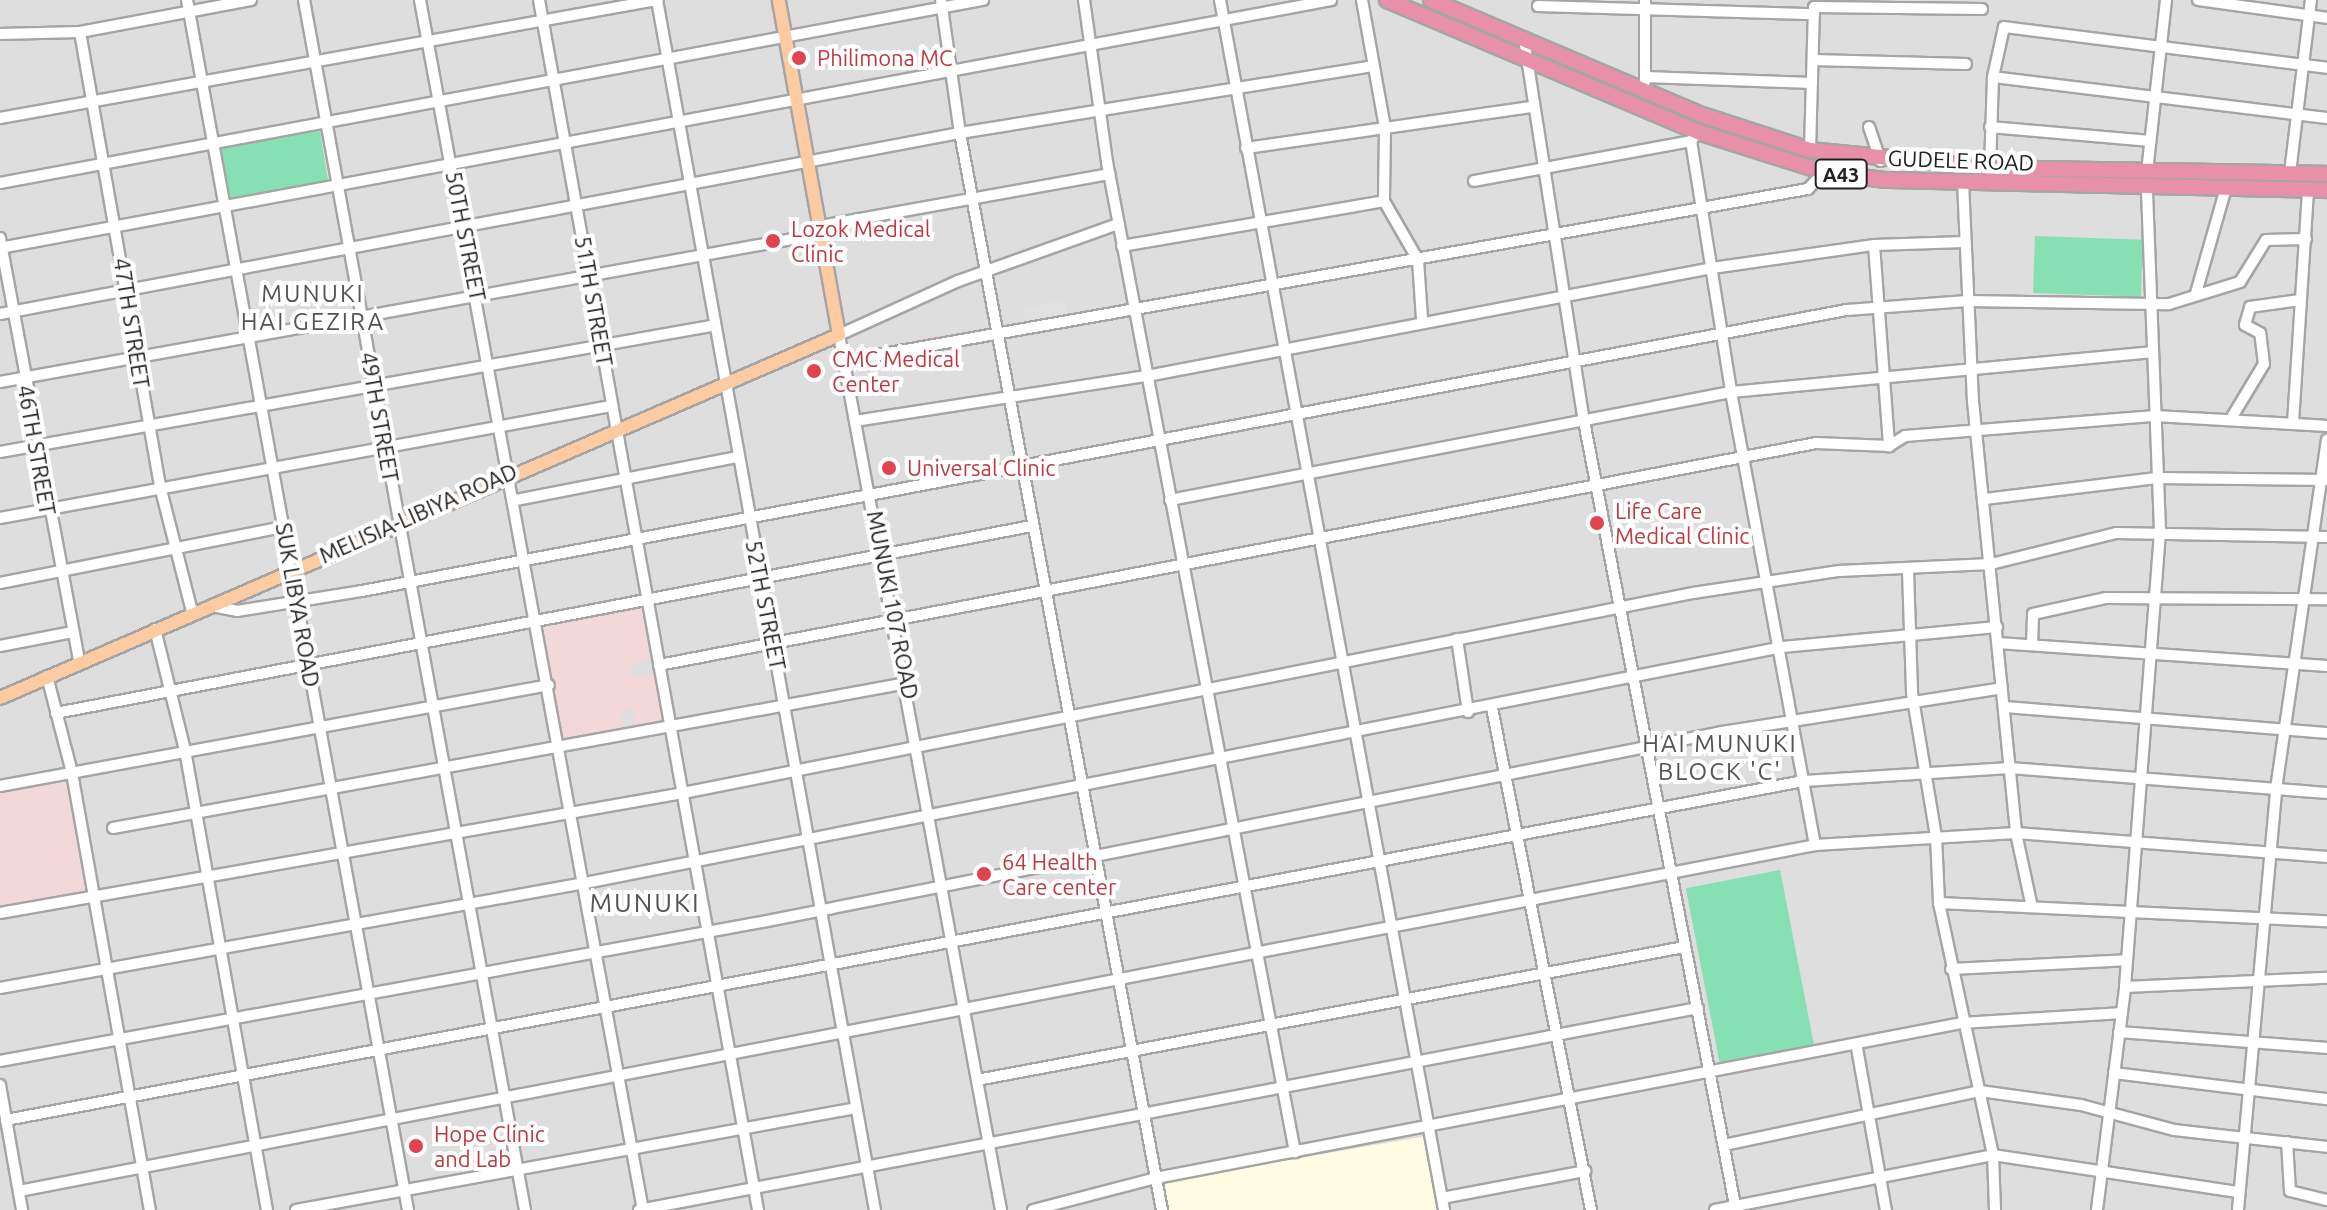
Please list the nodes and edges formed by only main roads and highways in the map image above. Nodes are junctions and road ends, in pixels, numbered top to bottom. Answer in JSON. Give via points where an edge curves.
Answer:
{"nodes":[{"id":1,"x":779,"y":0,"type":"edge"},
{"id":2,"x":1387,"y":0,"type":"edge"},
{"id":3,"x":1431,"y":0,"type":"edge"},
{"id":4,"x":1948,"y":165,"type":"junction"},
{"id":5,"x":2327,"y":174,"type":"edge"},
{"id":6,"x":1946,"y":182,"type":"junction"},
{"id":7,"x":2327,"y":190,"type":"edge"},
{"id":8,"x":839,"y":335,"type":"joint"},
{"id":9,"x":0,"y":698,"type":"edge"}],
"edges":[{"from":1,"to":8,"type":"main road","name":"MUNUKI 107 ROAD"},
{"from":2,"to":6,"type":"highway","name":"GUDELE ROAD","number":"A43","via":[[1524,56],[1695,136],[1824,172]]},
{"from":3,"to":4,"type":"highway","name":"GUDELE ROAD","number":"A43","via":[[1810,150]]},
{"from":4,"to":5,"type":"highway","name":"GUDELE ROAD","number":"A43"},
{"from":4,"to":6,"type":"highway"},
{"from":6,"to":7,"type":"highway","name":"GUDELE ROAD","number":"A43"},
{"from":8,"to":9,"type":"main road","name":"MELISIA-LIBIYA ROAD","via":[[511,472]]}]}
